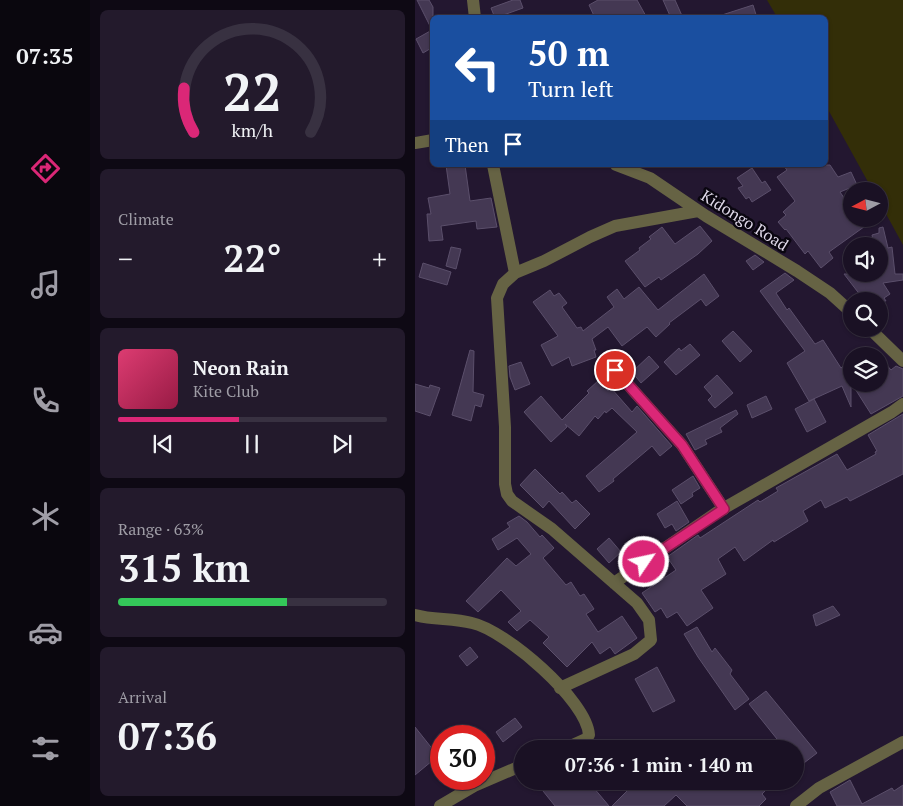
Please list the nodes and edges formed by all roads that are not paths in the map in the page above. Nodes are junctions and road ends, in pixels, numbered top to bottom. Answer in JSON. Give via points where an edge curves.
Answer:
{"nodes":[{"id":1,"x":473,"y":0,"type":"edge"},
{"id":2,"x":475,"y":15,"type":"edge"},
{"id":3,"x":430,"y":140,"type":"edge"},
{"id":4,"x":415,"y":143,"type":"edge"},
{"id":5,"x":493,"y":167,"type":"edge"},
{"id":6,"x":621,"y":167,"type":"edge"},
{"id":7,"x":698,"y":211,"type":"junction"},
{"id":8,"x":515,"y":273,"type":"junction"},
{"id":9,"x":843,"y":305,"type":"edge"},
{"id":10,"x":878,"y":337,"type":"edge"},
{"id":11,"x":903,"y":361,"type":"edge"},
{"id":12,"x":615,"y":370,"type":"dead end"},
{"id":13,"x":903,"y":404,"type":"edge"},
{"id":14,"x":724,"y":509,"type":"junction"},
{"id":15,"x":615,"y":583,"type":"junction"},
{"id":16,"x":415,"y":615,"type":"edge"},
{"id":17,"x":561,"y":688,"type":"junction"},
{"id":18,"x":584,"y":740,"type":"edge"},
{"id":19,"x":903,"y":742,"type":"edge"},
{"id":20,"x":514,"y":769,"type":"edge"},
{"id":21,"x":440,"y":806,"type":"edge"},
{"id":22,"x":796,"y":806,"type":"edge"}],
"edges":[{"from":1,"to":2,"type":"street"},
{"from":3,"to":4,"type":"street"},
{"from":5,"to":8,"type":"street"},
{"from":6,"to":7,"type":"street","name":"Kidongo Road","via":[[650,178]]},
{"from":7,"to":8,"type":"street","via":[[615,226]]},
{"from":7,"to":9,"type":"street","name":"Kidongo Road","via":[[797,271]]},
{"from":8,"to":15,"type":"street","via":[[503,284],[497,298],[507,494]]},
{"from":10,"to":11,"type":"street"},
{"from":12,"to":14,"type":"street","via":[[682,445]]},
{"from":13,"to":14,"type":"street"},
{"from":14,"to":15,"type":"street"},
{"from":15,"to":17,"type":"street","via":[[637,602],[649,620],[651,640],[635,654]]},
{"from":16,"to":17,"type":"street","via":[[472,623],[493,631],[549,674]]},
{"from":17,"to":18,"type":"street","via":[[589,726],[589,735]]},
{"from":19,"to":22,"type":"street","via":[[819,788]]},
{"from":20,"to":21,"type":"street","via":[[474,786]]}]}
